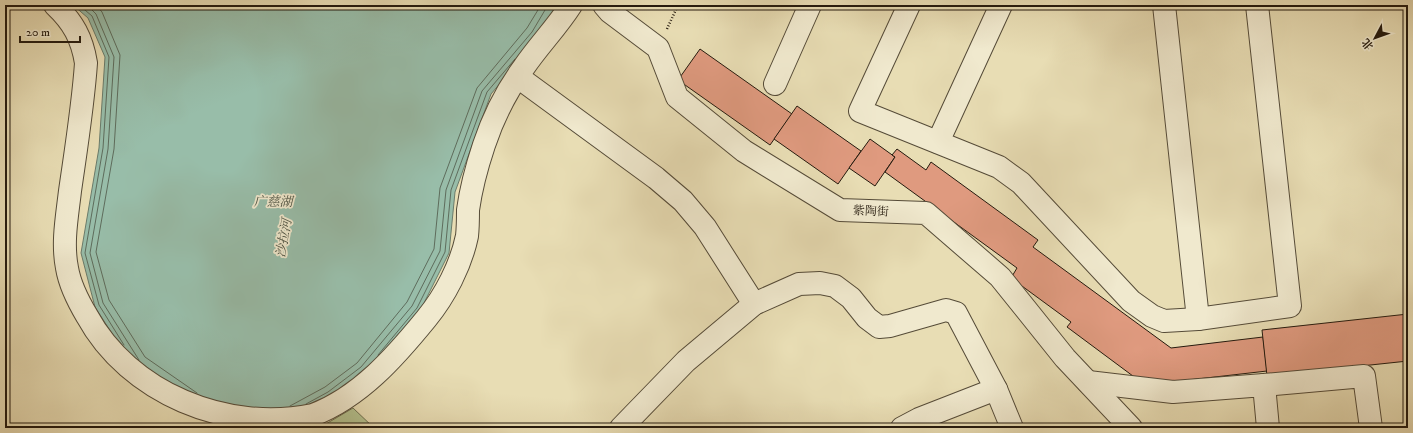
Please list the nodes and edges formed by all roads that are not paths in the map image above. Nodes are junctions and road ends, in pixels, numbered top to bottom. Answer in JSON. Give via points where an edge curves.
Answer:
{"nodes":[{"id":1,"x":55,"y":5,"type":"edge"},
{"id":2,"x":571,"y":5,"type":"edge"},
{"id":3,"x":604,"y":5,"type":"edge"},
{"id":4,"x":810,"y":5,"type":"edge"},
{"id":5,"x":909,"y":5,"type":"edge"},
{"id":6,"x":1001,"y":5,"type":"edge"},
{"id":7,"x":1164,"y":5,"type":"edge"},
{"id":8,"x":1257,"y":5,"type":"edge"},
{"id":9,"x":518,"y":76,"type":"junction"},
{"id":10,"x":775,"y":84,"type":"dead end"},
{"id":11,"x":938,"y":142,"type":"junction"},
{"id":12,"x":754,"y":304,"type":"junction"},
{"id":13,"x":1198,"y":319,"type":"junction"},
{"id":14,"x":1088,"y":382,"type":"junction"},
{"id":15,"x":1264,"y":385,"type":"junction"},
{"id":16,"x":996,"y":389,"type":"junction"},
{"id":17,"x":621,"y":428,"type":"edge"},
{"id":18,"x":902,"y":428,"type":"edge"},
{"id":19,"x":1012,"y":428,"type":"edge"},
{"id":20,"x":1131,"y":428,"type":"edge"},
{"id":21,"x":1268,"y":428,"type":"edge"},
{"id":22,"x":1371,"y":428,"type":"edge"}],
"edges":[{"from":1,"to":9,"type":"street","via":[[73,23],[79,34],[86,63],[64,238],[67,269],[76,296],[94,329],[135,377],[173,402],[209,418],[244,425],[277,425],[313,415],[350,396],[398,353],[429,316],[451,280],[464,248],[472,188],[484,144]]},
{"from":2,"to":9,"type":"street"},
{"from":3,"to":14,"type":"street","name":"紫陶街","via":[[658,48],[678,98],[744,151],[840,210],[926,213],[1000,277],[1065,358]]},
{"from":4,"to":10,"type":"street"},
{"from":5,"to":11,"type":"street","via":[[860,111]]},
{"from":6,"to":11,"type":"street"},
{"from":7,"to":13,"type":"street"},
{"from":8,"to":13,"type":"street","via":[[1290,306]]},
{"from":9,"to":12,"type":"street","via":[[656,178],[683,201],[705,227]]},
{"from":11,"to":13,"type":"street","via":[[999,167],[1012,175],[1131,301],[1152,316],[1164,321]]},
{"from":12,"to":16,"type":"street","via":[[799,284],[820,283],[844,291],[867,318],[880,327],[946,310],[956,313]]},
{"from":12,"to":17,"type":"street","via":[[686,361]]},
{"from":14,"to":15,"type":"street","via":[[1173,392]]},
{"from":14,"to":20,"type":"street","name":"紫陶街"},
{"from":15,"to":21,"type":"street"},
{"from":15,"to":22,"type":"street","via":[[1364,376]]},
{"from":16,"to":18,"type":"street"},
{"from":16,"to":19,"type":"street"}]}
